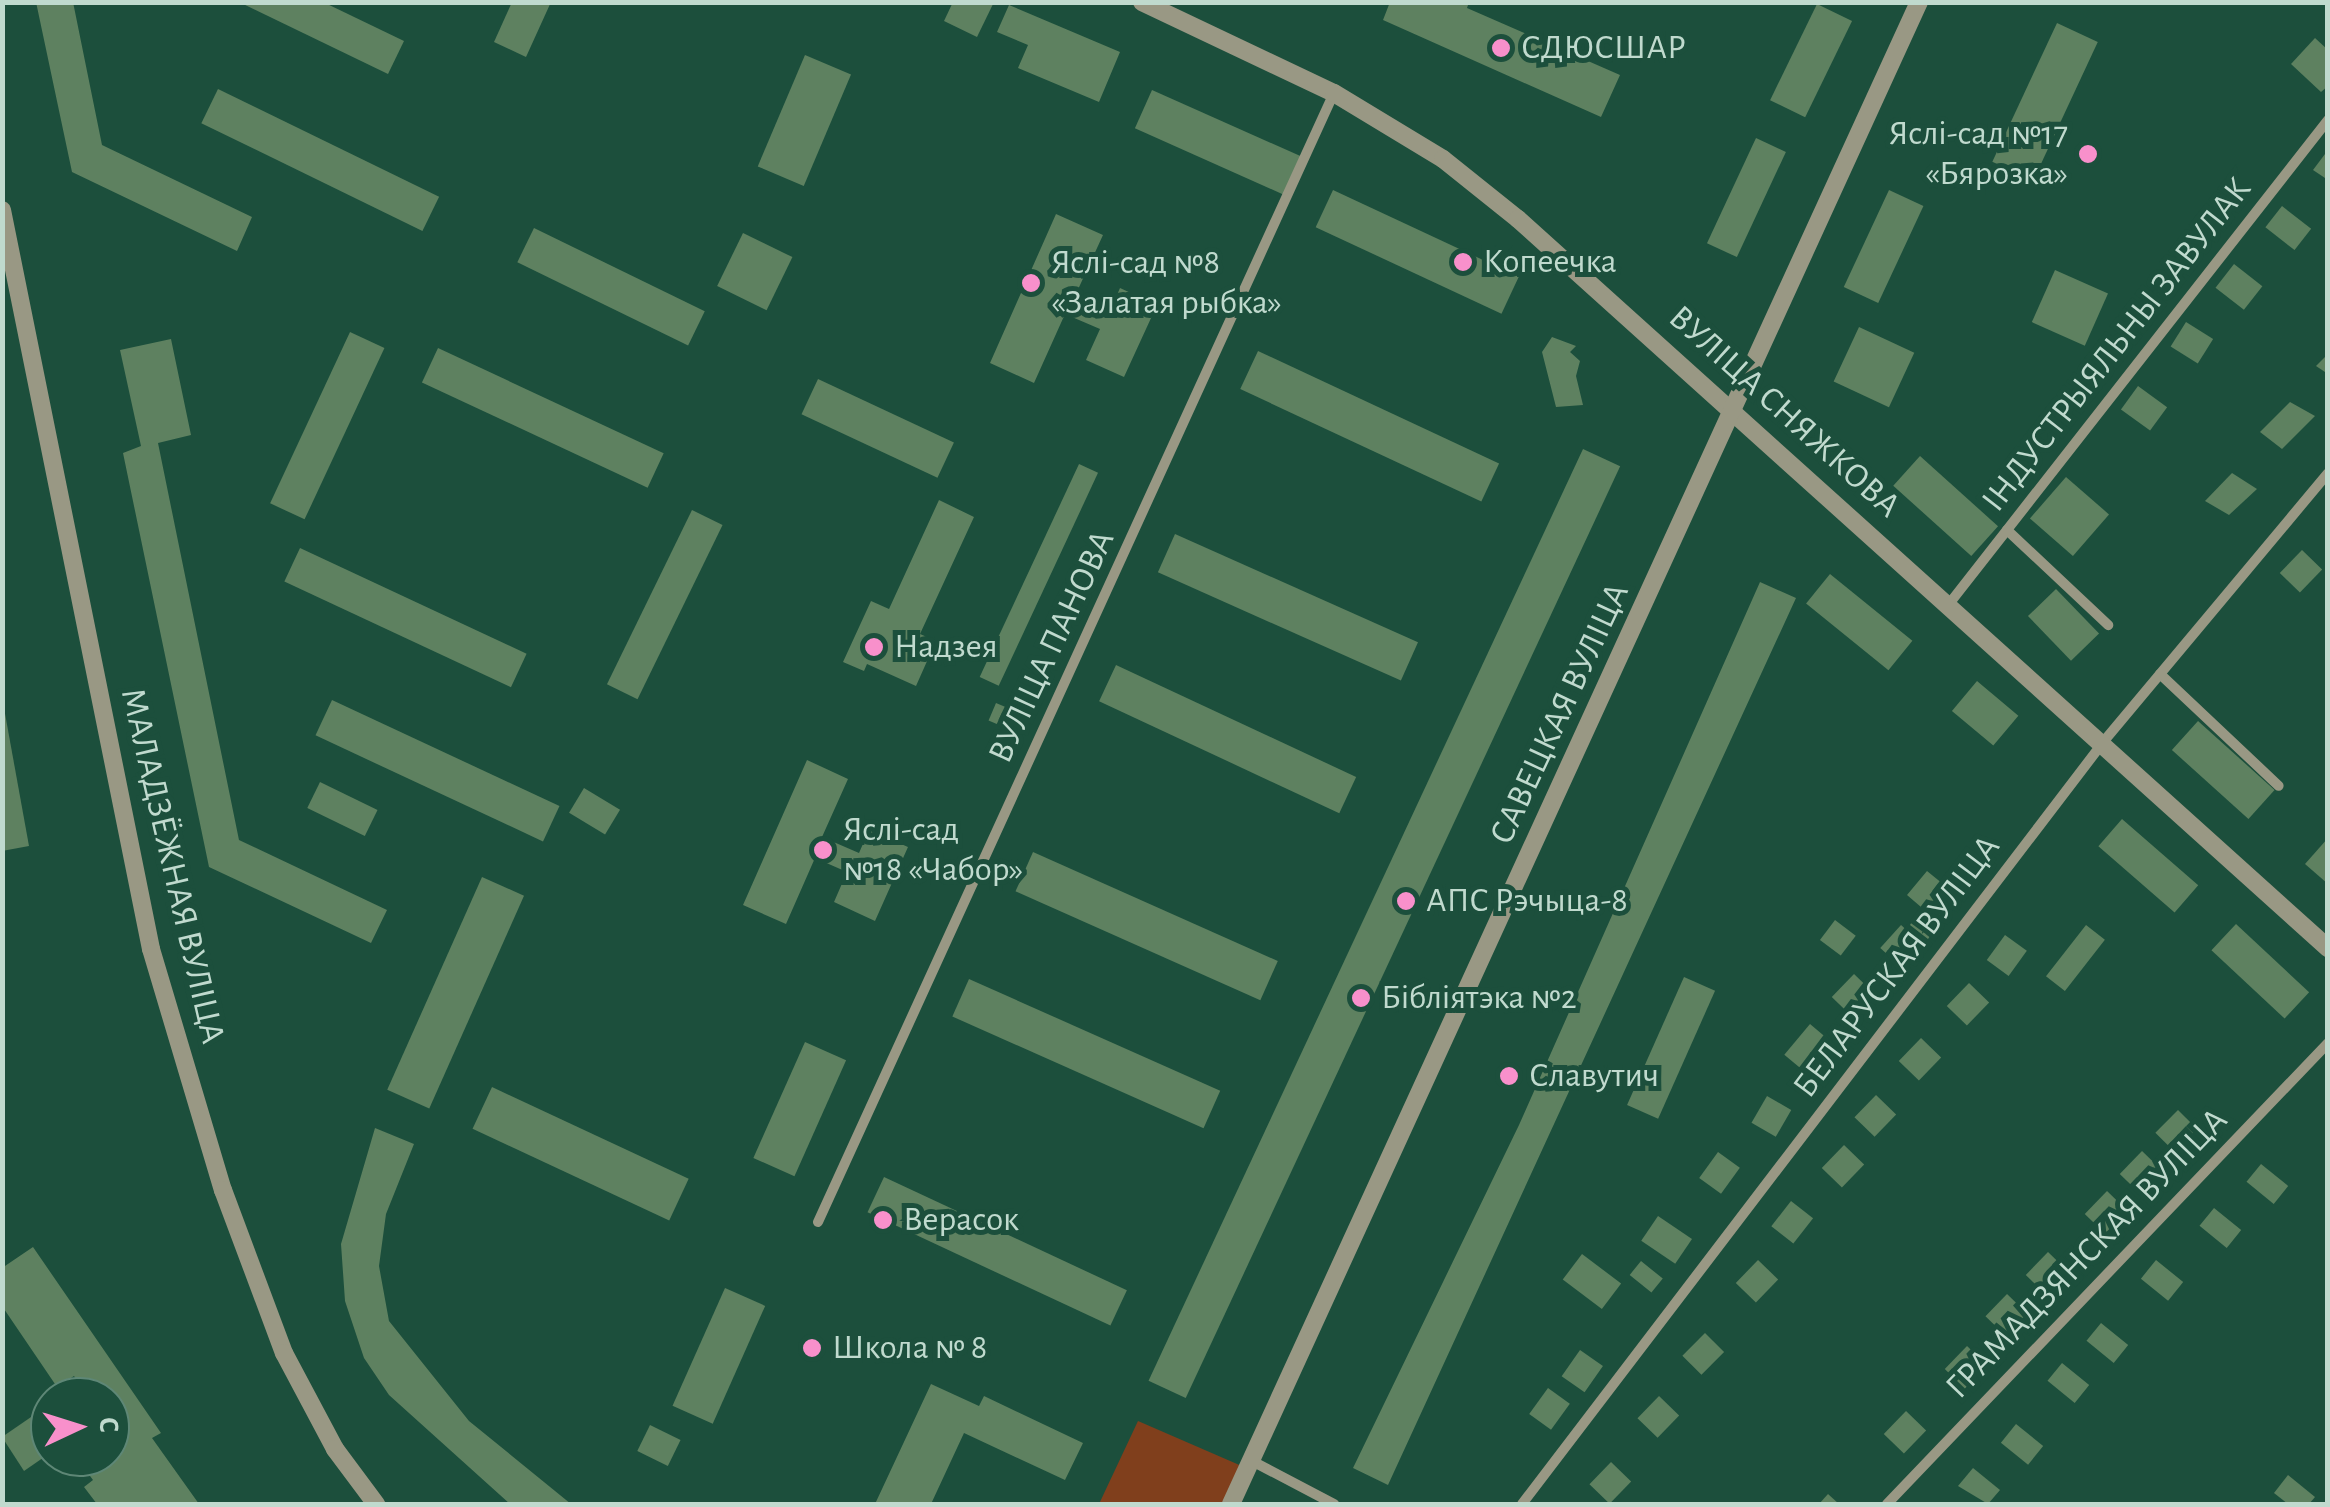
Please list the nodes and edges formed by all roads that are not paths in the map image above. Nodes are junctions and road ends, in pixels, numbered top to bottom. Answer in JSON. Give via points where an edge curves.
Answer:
{"nodes":[{"id":1,"x":1142,"y":2,"type":"edge"},
{"id":2,"x":1919,"y":2,"type":"edge"},
{"id":3,"x":1334,"y":93,"type":"junction"},
{"id":4,"x":2328,"y":120,"type":"edge"},
{"id":5,"x":2,"y":210,"type":"edge"},
{"id":6,"x":1734,"y":410,"type":"junction"},
{"id":7,"x":2328,"y":474,"type":"edge"},
{"id":8,"x":2007,"y":530,"type":"junction"},
{"id":9,"x":1949,"y":604,"type":"junction"},
{"id":10,"x":2108,"y":625,"type":"dead end"},
{"id":11,"x":2160,"y":674,"type":"junction"},
{"id":12,"x":2104,"y":741,"type":"junction"},
{"id":13,"x":2279,"y":786,"type":"dead end"},
{"id":14,"x":2328,"y":948,"type":"edge"},
{"id":15,"x":2328,"y":1043,"type":"edge"},
{"id":16,"x":818,"y":1222,"type":"dead end"},
{"id":17,"x":1252,"y":1461,"type":"junction"},
{"id":18,"x":376,"y":1504,"type":"edge"},
{"id":19,"x":1231,"y":1504,"type":"edge"},
{"id":20,"x":1334,"y":1504,"type":"edge"},
{"id":21,"x":1522,"y":1504,"type":"edge"},
{"id":22,"x":1887,"y":1504,"type":"edge"}],
"edges":[{"from":1,"to":3,"type":"street","name":"ВУЛІЦА СНЯЖКОВА"},
{"from":2,"to":6,"type":"street","name":"САВЕЦКАЯ ВУЛІЦА"},
{"from":3,"to":6,"type":"street","name":"ВУЛІЦА СНЯЖКОВА","via":[[1458,171]]},
{"from":3,"to":16,"type":"street","name":"ВУЛІЦА ПАНОВА"},
{"from":4,"to":8,"type":"street","name":"ІНДУСТРЫЯЛЬНЫ ЗАВУЛАК"},
{"from":5,"to":18,"type":"street","name":"МАЛАДЗЁЖНАЯ ВУЛІЦА","via":[[151,949],[223,1190],[284,1354],[336,1449]]},
{"from":6,"to":9,"type":"street","name":"ВУЛІЦА СНЯЖКОВА"},
{"from":6,"to":17,"type":"street","name":"САВЕЦКАЯ ВУЛІЦА"},
{"from":7,"to":11,"type":"street","name":"БЕЛАРУСКАЯ ВУЛІЦА"},
{"from":8,"to":9,"type":"street","name":"ІНДУСТРЫЯЛЬНЫ ЗАВУЛАК"},
{"from":8,"to":10,"type":"street"},
{"from":9,"to":12,"type":"street","name":"ВУЛІЦА СНЯЖКОВА"},
{"from":11,"to":12,"type":"street","name":"БЕЛАРУСКАЯ ВУЛІЦА"},
{"from":11,"to":13,"type":"street"},
{"from":12,"to":14,"type":"street","name":"ВУЛІЦА СНЯЖКОВА"},
{"from":12,"to":21,"type":"street","name":"БЕЛАРУСКАЯ ВУЛІЦА"},
{"from":15,"to":22,"type":"street","name":"ГРАМАДЗЯНСКАЯ ВУЛІЦА"},
{"from":17,"to":19,"type":"street","name":"САВЕЦКАЯ ВУЛІЦА"},
{"from":17,"to":20,"type":"street"}]}
